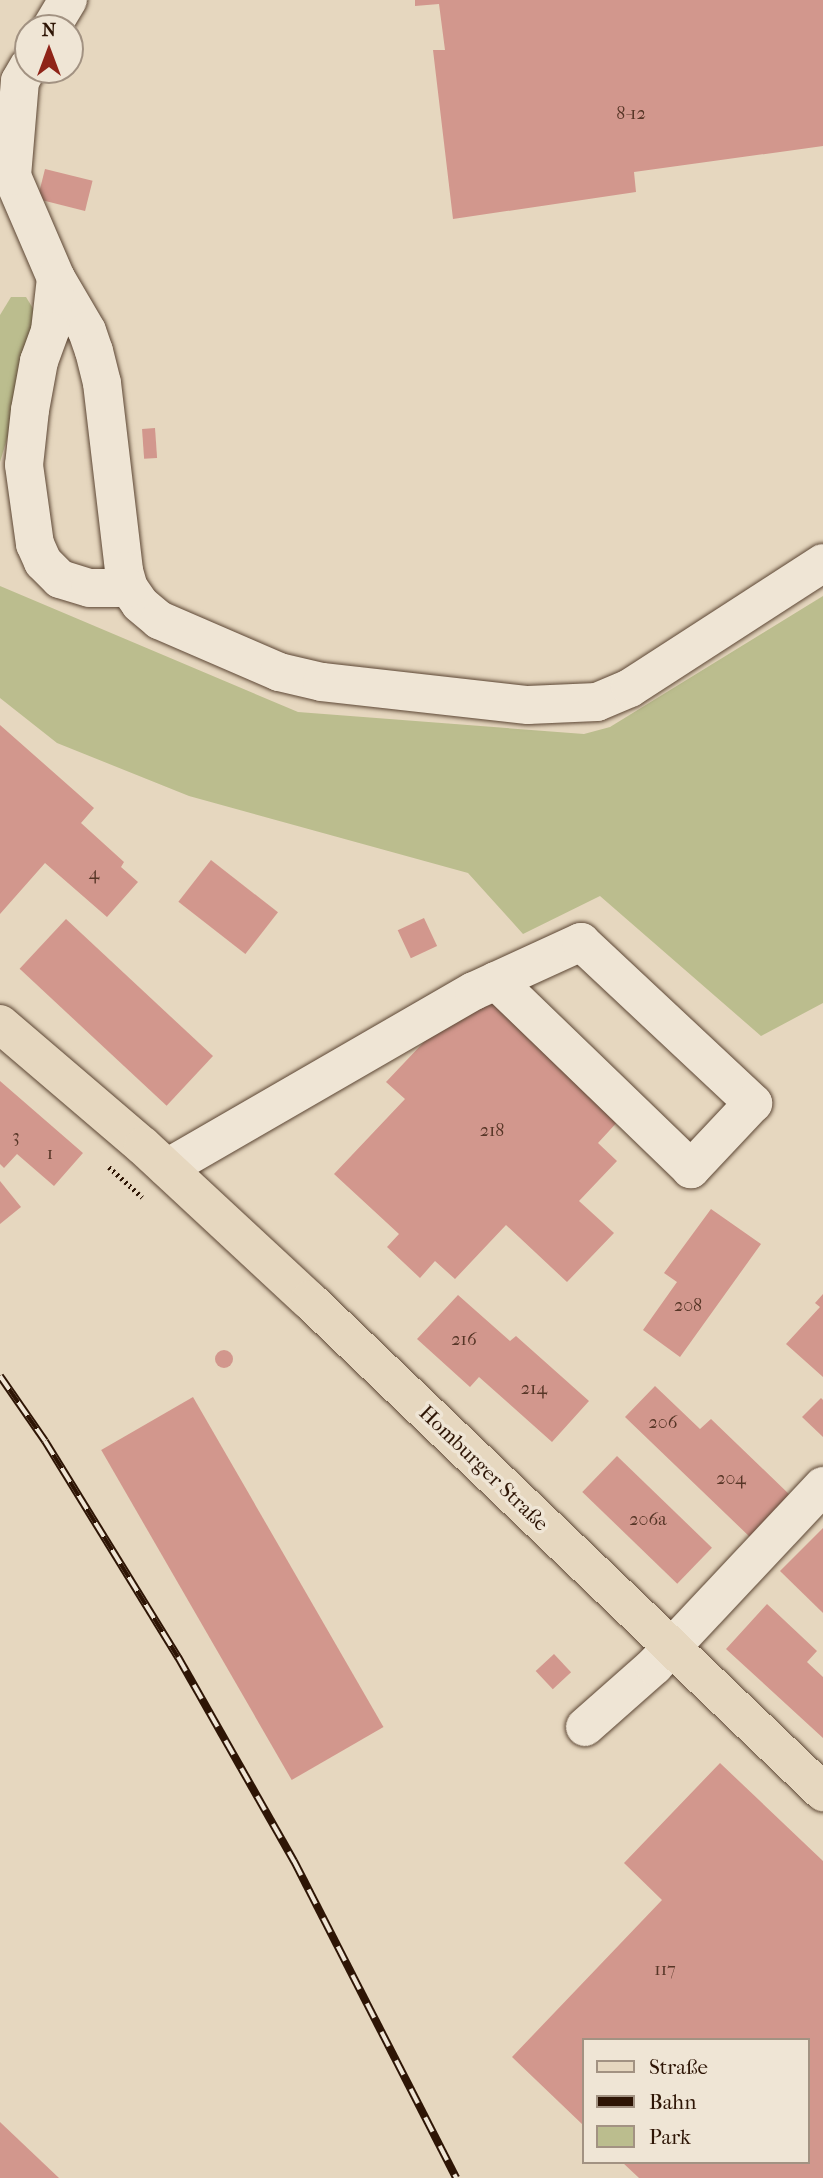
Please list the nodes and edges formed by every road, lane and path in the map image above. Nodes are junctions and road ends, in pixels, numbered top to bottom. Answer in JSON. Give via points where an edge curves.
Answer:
{"nodes":[{"id":1,"x":15,"y":84,"type":"edge"},
{"id":2,"x":6,"y":169,"type":"edge"},
{"id":3,"x":56,"y":278,"type":"junction"},
{"id":4,"x":823,"y":563,"type":"edge"},
{"id":5,"x":129,"y":587,"type":"junction"},
{"id":6,"x":496,"y":981,"type":"junction"},
{"id":7,"x":0,"y":1024,"type":"edge"},
{"id":8,"x":155,"y":1157,"type":"junction"},
{"id":9,"x":823,"y":1486,"type":"edge"},
{"id":10,"x":672,"y":1648,"type":"junction"},
{"id":11,"x":585,"y":1727,"type":"dead end"},
{"id":12,"x":823,"y":1792,"type":"edge"}],
"edges":[{"from":1,"to":2,"type":"lane"},
{"from":2,"to":3,"type":"lane"},
{"from":3,"to":5,"type":"lane","via":[[87,331],[102,383]]},
{"from":3,"to":5,"type":"lane","via":[[24,465],[34,544],[43,562],[61,579],[90,588]]},
{"from":4,"to":5,"type":"lane","via":[[631,688],[597,702],[528,705],[365,689],[279,671],[159,620]]},
{"from":6,"to":6,"type":"lane","via":[[581,942],[753,1103],[691,1169]]},
{"from":6,"to":8,"type":"lane"},
{"from":7,"to":8,"type":"main road","name":"Homburger Straße"},
{"from":8,"to":10,"type":"main road","name":"Homburger Straße"},
{"from":9,"to":10,"type":"lane"},
{"from":10,"to":11,"type":"lane"},
{"from":10,"to":12,"type":"main road","name":"Homburger Straße"}]}
